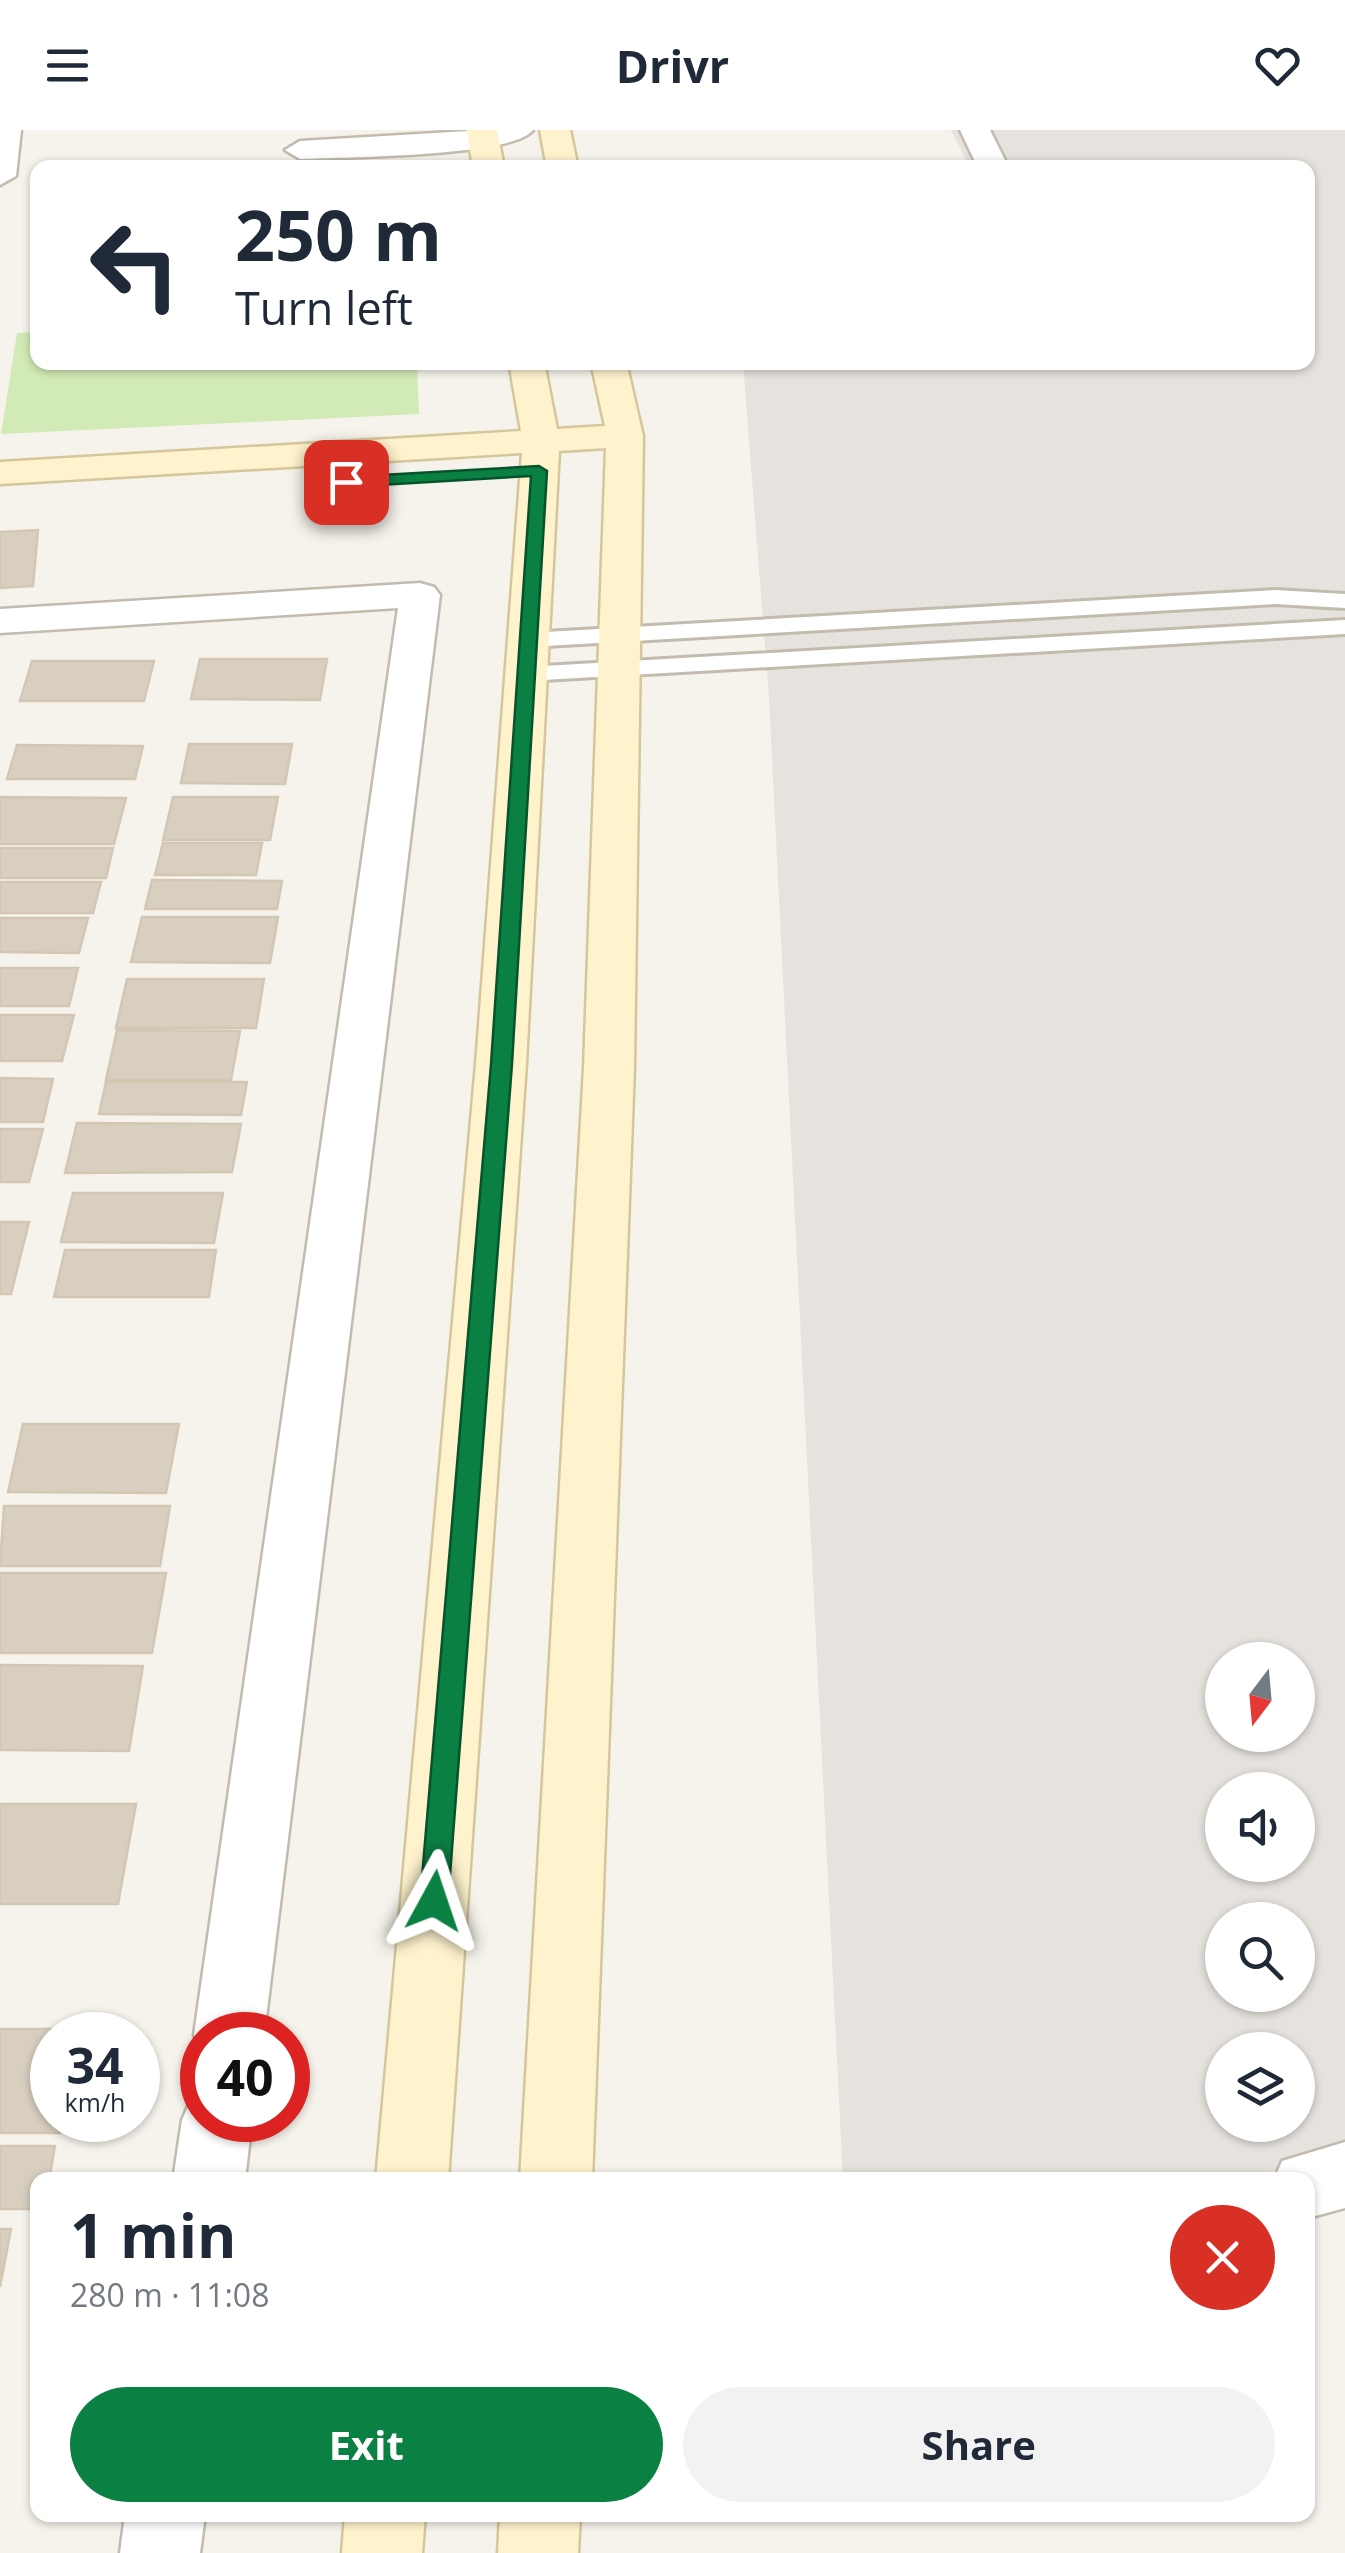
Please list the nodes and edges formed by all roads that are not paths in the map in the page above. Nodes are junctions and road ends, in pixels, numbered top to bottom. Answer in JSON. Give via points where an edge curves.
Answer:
{"nodes":[{"id":1,"x":6,"y":130,"type":"edge"},
{"id":2,"x":518,"y":130,"type":"edge"},
{"id":3,"x":554,"y":130,"type":"edge"},
{"id":4,"x":975,"y":130,"type":"edge"},
{"id":5,"x":400,"y":137,"type":"edge"},
{"id":6,"x":485,"y":146,"type":"edge"},
{"id":7,"x":300,"y":149,"type":"edge"},
{"id":8,"x":561,"y":160,"type":"edge"},
{"id":9,"x":990,"y":160,"type":"edge"},
{"id":10,"x":0,"y":176,"type":"edge"},
{"id":11,"x":527,"y":370,"type":"edge"},
{"id":12,"x":609,"y":370,"type":"edge"},
{"id":13,"x":624,"y":451,"type":"junction"},
{"id":14,"x":540,"y":456,"type":"junction"},
{"id":15,"x":0,"y":473,"type":"edge"},
{"id":16,"x":0,"y":502,"type":"edge"},
{"id":17,"x":1345,"y":601,"type":"edge"},
{"id":18,"x":0,"y":621,"type":"edge"},
{"id":19,"x":1345,"y":628,"type":"edge"},
{"id":20,"x":619,"y":652,"type":"junction"},
{"id":21,"x":527,"y":657,"type":"junction"},
{"id":22,"x":232,"y":2012,"type":"edge"},
{"id":23,"x":214,"y":2142,"type":"edge"},
{"id":24,"x":210,"y":2172,"type":"edge"},
{"id":25,"x":413,"y":2172,"type":"edge"},
{"id":26,"x":556,"y":2172,"type":"edge"},
{"id":27,"x":1345,"y":2175,"type":"edge"},
{"id":28,"x":1315,"y":2182,"type":"edge"},
{"id":29,"x":164,"y":2522,"type":"edge"},
{"id":30,"x":384,"y":2522,"type":"edge"},
{"id":31,"x":540,"y":2522,"type":"edge"},
{"id":32,"x":160,"y":2553,"type":"edge"},
{"id":33,"x":382,"y":2553,"type":"edge"},
{"id":34,"x":538,"y":2553,"type":"edge"}],
"edges":[{"from":1,"to":10,"type":"street"},
{"from":2,"to":6,"type":"street"},
{"from":3,"to":8,"type":"street"},
{"from":4,"to":9,"type":"street"},
{"from":5,"to":6,"type":"street"},
{"from":5,"to":7,"type":"street"},
{"from":11,"to":14,"type":"street"},
{"from":12,"to":13,"type":"street"},
{"from":13,"to":14,"type":"street"},
{"from":13,"to":20,"type":"street"},
{"from":14,"to":15,"type":"street"},
{"from":14,"to":16,"type":"street"},
{"from":14,"to":21,"type":"street"},
{"from":17,"to":20,"type":"lane","via":[[1275,598]]},
{"from":18,"to":22,"type":"street","via":[[420,595]]},
{"from":19,"to":20,"type":"lane"},
{"from":20,"to":21,"type":"lane"},
{"from":20,"to":21,"type":"lane"},
{"from":20,"to":26,"type":"street","via":[[608,1068]]},
{"from":21,"to":25,"type":"street","via":[[502,1064]]},
{"from":23,"to":24,"type":"street"},
{"from":27,"to":28,"type":"street"},
{"from":29,"to":32,"type":"street"},
{"from":30,"to":33,"type":"street"},
{"from":31,"to":34,"type":"street"}]}
